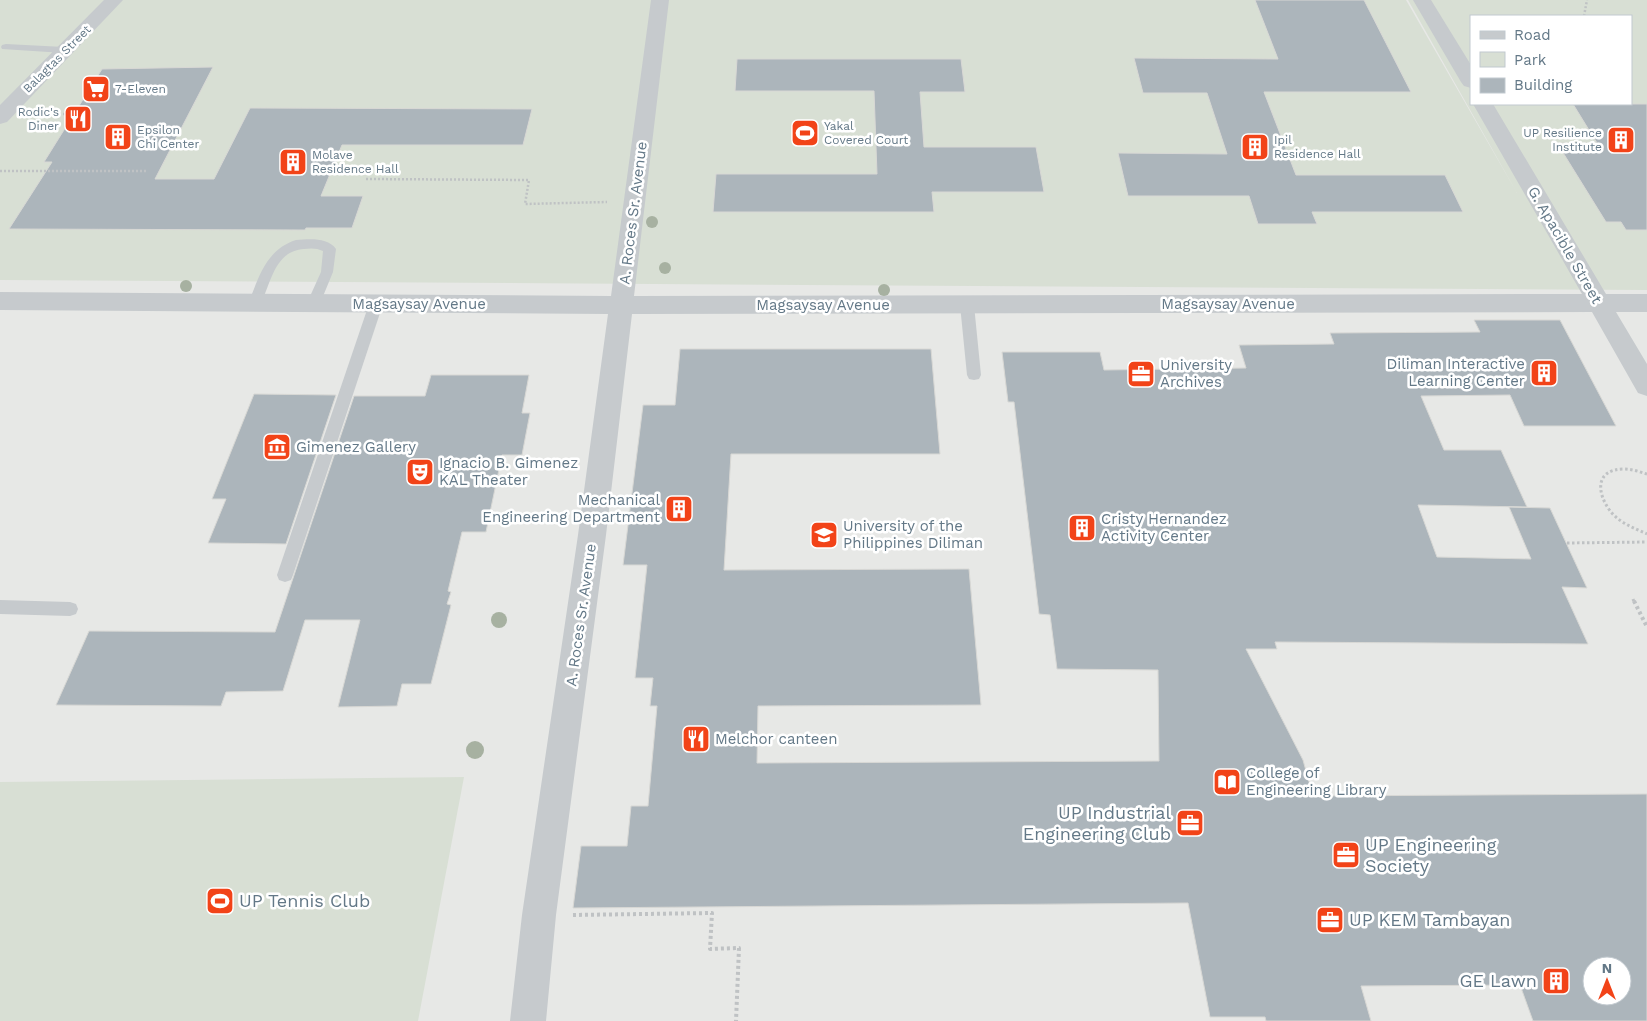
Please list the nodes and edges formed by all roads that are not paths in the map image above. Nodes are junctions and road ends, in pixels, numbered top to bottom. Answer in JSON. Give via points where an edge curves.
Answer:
{"nodes":[{"id":1,"x":114,"y":0,"type":"edge"},
{"id":2,"x":660,"y":0,"type":"edge"},
{"id":3,"x":1422,"y":0,"type":"edge"},
{"id":4,"x":2,"y":50,"type":"edge"},
{"id":5,"x":64,"y":50,"type":"junction"},
{"id":6,"x":1470,"y":80,"type":"edge"},
{"id":7,"x":1484,"y":105,"type":"edge"},
{"id":8,"x":0,"y":117,"type":"edge"},
{"id":9,"x":0,"y":301,"type":"edge"},
{"id":10,"x":255,"y":302,"type":"junction"},
{"id":11,"x":314,"y":303,"type":"junction"},
{"id":12,"x":1599,"y":303,"type":"junction"},
{"id":13,"x":1647,"y":303,"type":"edge"},
{"id":14,"x":376,"y":304,"type":"junction"},
{"id":15,"x":622,"y":304,"type":"junction"},
{"id":16,"x":967,"y":305,"type":"junction"},
{"id":17,"x":974,"y":375,"type":"dead end"},
{"id":18,"x":1647,"y":386,"type":"edge"},
{"id":19,"x":285,"y":576,"type":"dead end"},
{"id":20,"x":0,"y":607,"type":"edge"},
{"id":21,"x":70,"y":609,"type":"dead end"},
{"id":22,"x":528,"y":1021,"type":"edge"}],
"edges":[{"from":1,"to":5,"type":"street","name":"Balagtas Street"},
{"from":2,"to":15,"type":"street","name":"A. Roces Sr. Avenue"},
{"from":3,"to":6,"type":"street"},
{"from":4,"to":5,"type":"lane"},
{"from":5,"to":8,"type":"street","name":"Balagtas Street"},
{"from":7,"to":12,"type":"street","name":"G. Apacible Street"},
{"from":9,"to":10,"type":"street","name":"Magsaysay Avenue"},
{"from":10,"to":11,"type":"street","name":"Magsaysay Avenue"},
{"from":10,"to":11,"type":"lane","via":[[271,263],[283,249],[298,243],[321,244],[330,249],[327,272]]},
{"from":11,"to":14,"type":"street","name":"Magsaysay Avenue"},
{"from":12,"to":13,"type":"street","name":"Magsaysay Avenue"},
{"from":12,"to":16,"type":"street","name":"Magsaysay Avenue"},
{"from":12,"to":18,"type":"street","name":"G. Apacible Street"},
{"from":14,"to":15,"type":"street","name":"Magsaysay Avenue"},
{"from":14,"to":19,"type":"lane"},
{"from":15,"to":16,"type":"street","name":"Magsaysay Avenue"},
{"from":15,"to":22,"type":"street","name":"A. Roces Sr. Avenue","via":[[539,915]]},
{"from":16,"to":17,"type":"lane"},
{"from":20,"to":21,"type":"lane"}]}
